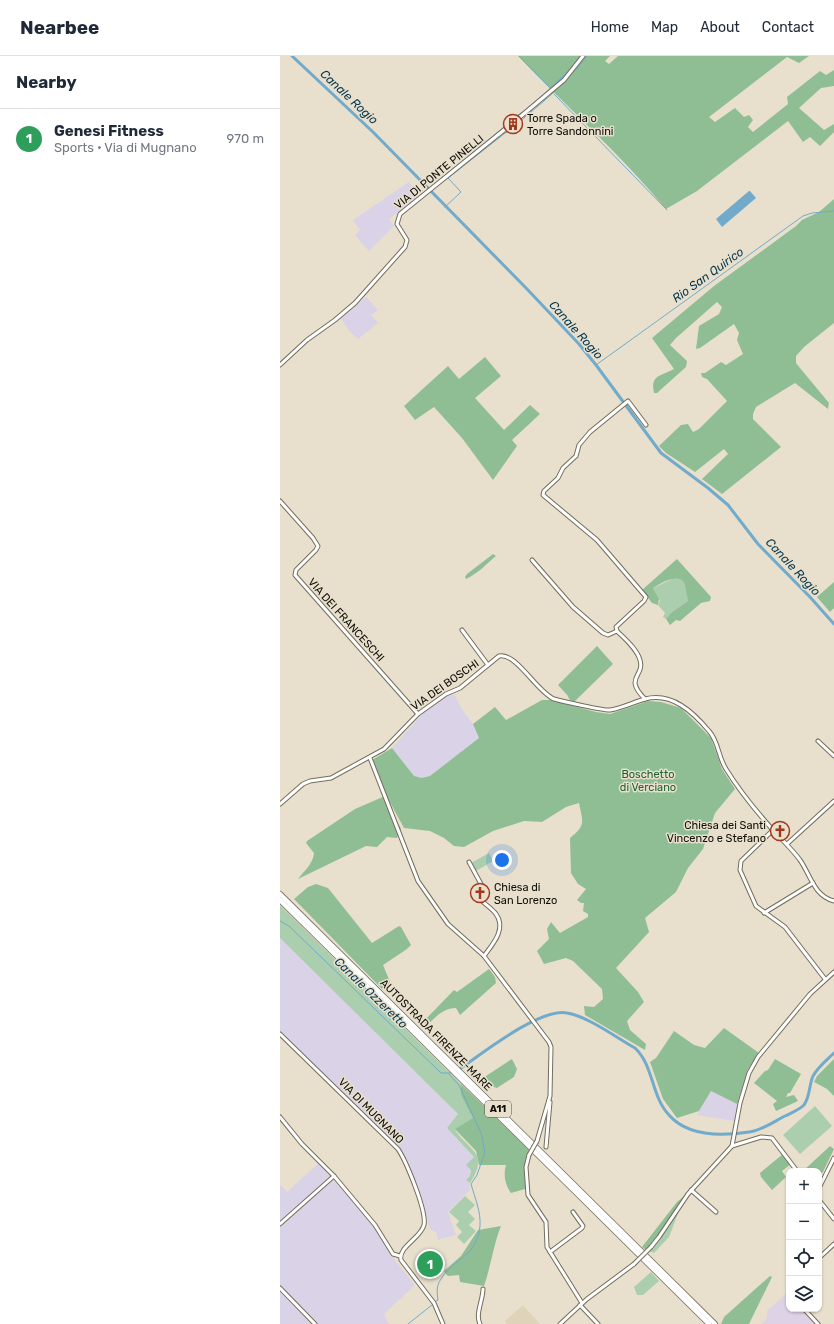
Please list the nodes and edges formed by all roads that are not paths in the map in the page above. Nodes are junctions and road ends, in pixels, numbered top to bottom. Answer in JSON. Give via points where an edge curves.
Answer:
{"nodes":[{"id":1,"x":583,"y":56,"type":"edge"},
{"id":2,"x":280,"y":365,"type":"edge"},
{"id":3,"x":646,"y":425,"type":"dead end"},
{"id":4,"x":280,"y":501,"type":"edge"},
{"id":5,"x":532,"y":560,"type":"dead end"},
{"id":6,"x":462,"y":630,"type":"dead end"},
{"id":7,"x":617,"y":632,"type":"junction"},
{"id":8,"x":488,"y":665,"type":"junction"},
{"id":9,"x":645,"y":699,"type":"junction"},
{"id":10,"x":418,"y":714,"type":"junction"},
{"id":11,"x":818,"y":742,"type":"dead end"},
{"id":12,"x":834,"y":756,"type":"edge"},
{"id":13,"x":370,"y":758,"type":"junction"},
{"id":14,"x":834,"y":801,"type":"edge"},
{"id":15,"x":280,"y":804,"type":"edge"},
{"id":16,"x":773,"y":830,"type":"junction"},
{"id":17,"x":787,"y":844,"type":"junction"},
{"id":18,"x":469,"y":862,"type":"dead end"},
{"id":19,"x":812,"y":883,"type":"junction"},
{"id":20,"x":280,"y":894,"type":"edge"},
{"id":21,"x":280,"y":900,"type":"edge"},
{"id":22,"x":834,"y":901,"type":"edge"},
{"id":23,"x":764,"y":913,"type":"junction"},
{"id":24,"x":484,"y":956,"type":"junction"},
{"id":25,"x":834,"y":972,"type":"edge"},
{"id":26,"x":825,"y":979,"type":"junction"},
{"id":27,"x":280,"y":1034,"type":"edge"},
{"id":28,"x":550,"y":1096,"type":"junction"},
{"id":29,"x":280,"y":1118,"type":"edge"},
{"id":30,"x":546,"y":1146,"type":"dead end"},
{"id":31,"x":732,"y":1146,"type":"junction"},
{"id":32,"x":834,"y":1158,"type":"edge"},
{"id":33,"x":795,"y":1168,"type":"edge"},
{"id":34,"x":334,"y":1176,"type":"junction"},
{"id":35,"x":822,"y":1182,"type":"edge"},
{"id":36,"x":691,"y":1190,"type":"junction"},
{"id":37,"x":822,"y":1204,"type":"edge"},
{"id":38,"x":573,"y":1212,"type":"dead end"},
{"id":39,"x":716,"y":1212,"type":"dead end"},
{"id":40,"x":834,"y":1219,"type":"edge"},
{"id":41,"x":280,"y":1224,"type":"edge"},
{"id":42,"x":834,"y":1244,"type":"edge"},
{"id":43,"x":550,"y":1252,"type":"junction"},
{"id":44,"x":822,"y":1255,"type":"edge"},
{"id":45,"x":400,"y":1256,"type":"junction"},
{"id":46,"x":280,"y":1288,"type":"edge"},
{"id":47,"x":483,"y":1289,"type":"dead end"},
{"id":48,"x":581,"y":1304,"type":"junction"},
{"id":49,"x":807,"y":1312,"type":"edge"},
{"id":50,"x":315,"y":1324,"type":"edge"},
{"id":51,"x":443,"y":1324,"type":"edge"},
{"id":52,"x":480,"y":1324,"type":"edge"},
{"id":53,"x":560,"y":1324,"type":"edge"},
{"id":54,"x":598,"y":1324,"type":"edge"},
{"id":55,"x":709,"y":1324,"type":"edge"},
{"id":56,"x":715,"y":1324,"type":"edge"},
{"id":57,"x":818,"y":1324,"type":"edge"}],
"edges":[{"from":1,"to":2,"type":"street","name":"VIA DI PONTE PINELLI","via":[[564,80],[398,217],[397,224],[407,240],[405,247],[355,303],[307,340]]},
{"from":3,"to":7,"type":"street","via":[[627,402],[590,432],[579,445],[576,456],[563,468],[543,495],[597,540],[646,596],[644,601],[617,625]]},
{"from":4,"to":10,"type":"street","name":"VIA DEI FRANCESCHI","via":[[318,546],[294,575]]},
{"from":5,"to":7,"type":"street","via":[[573,607],[604,634]]},
{"from":6,"to":8,"type":"street"},
{"from":7,"to":9,"type":"street","via":[[640,658],[641,663],[634,683]]},
{"from":8,"to":9,"type":"street","name":"VIA DEI BOSCHI","via":[[499,656],[506,656],[547,696],[602,710]]},
{"from":8,"to":10,"type":"street","name":"VIA DEI BOSCHI","via":[[460,688],[446,694]]},
{"from":9,"to":16,"type":"street","name":"VIA DEI BOSCHI","via":[[672,699],[699,720],[715,738],[727,770]]},
{"from":10,"to":13,"type":"street","name":"VIA DEI BOSCHI","via":[[392,743]]},
{"from":11,"to":12,"type":"street"},
{"from":13,"to":15,"type":"street","name":"VIA DEI BOSCHI","via":[[331,778],[303,784]]},
{"from":13,"to":24,"type":"street","via":[[418,881],[448,924]]},
{"from":14,"to":17,"type":"street"},
{"from":16,"to":17,"type":"street","name":"VIA DEI BOSCHI"},
{"from":16,"to":23,"type":"street","via":[[739,866],[756,906]]},
{"from":17,"to":19,"type":"street","name":"VIA DEI BOSCHI","via":[[802,863]]},
{"from":18,"to":24,"type":"street","via":[[481,884],[474,892],[496,914],[499,925],[497,939]]},
{"from":19,"to":22,"type":"street","name":"VIA DEI BOSCHI","via":[[822,896]]},
{"from":19,"to":23,"type":"street"},
{"from":20,"to":56,"type":"highway","name":"AUTOSTRADA FIRENZE-MARE","number":"A11"},
{"from":21,"to":55,"type":"highway","name":"AUTOSTRADA FIRENZE-MARE","number":"A11"},
{"from":23,"to":26,"type":"street","via":[[785,927]]},
{"from":24,"to":28,"type":"street","via":[[551,1047]]},
{"from":25,"to":26,"type":"street"},
{"from":26,"to":31,"type":"street","via":[[797,1009],[753,1065],[740,1104]]},
{"from":27,"to":45,"type":"street","name":"VIA DI MUGNANO","via":[[404,1158],[424,1225]]},
{"from":28,"to":30,"type":"street"},
{"from":28,"to":43,"type":"street","bridge":true,"via":[[537,1141],[526,1166],[528,1195],[546,1222],[546,1240]]},
{"from":29,"to":34,"type":"street"},
{"from":31,"to":33,"type":"street","via":[[761,1137],[772,1138]]},
{"from":31,"to":36,"type":"street"},
{"from":32,"to":35,"type":"street"},
{"from":34,"to":41,"type":"street"},
{"from":34,"to":45,"type":"street","via":[[375,1225],[393,1254]]},
{"from":36,"to":39,"type":"street"},
{"from":36,"to":48,"type":"street","bridge":true,"via":[[650,1247],[634,1264]]},
{"from":37,"to":40,"type":"street"},
{"from":38,"to":43,"type":"street","via":[[582,1228]]},
{"from":42,"to":44,"type":"street"},
{"from":43,"to":48,"type":"street"},
{"from":45,"to":51,"type":"street","via":[[434,1303]]},
{"from":46,"to":50,"type":"street"},
{"from":47,"to":52,"type":"street","via":[[478,1317]]},
{"from":48,"to":53,"type":"street"},
{"from":48,"to":54,"type":"street"},
{"from":49,"to":57,"type":"street"}]}
